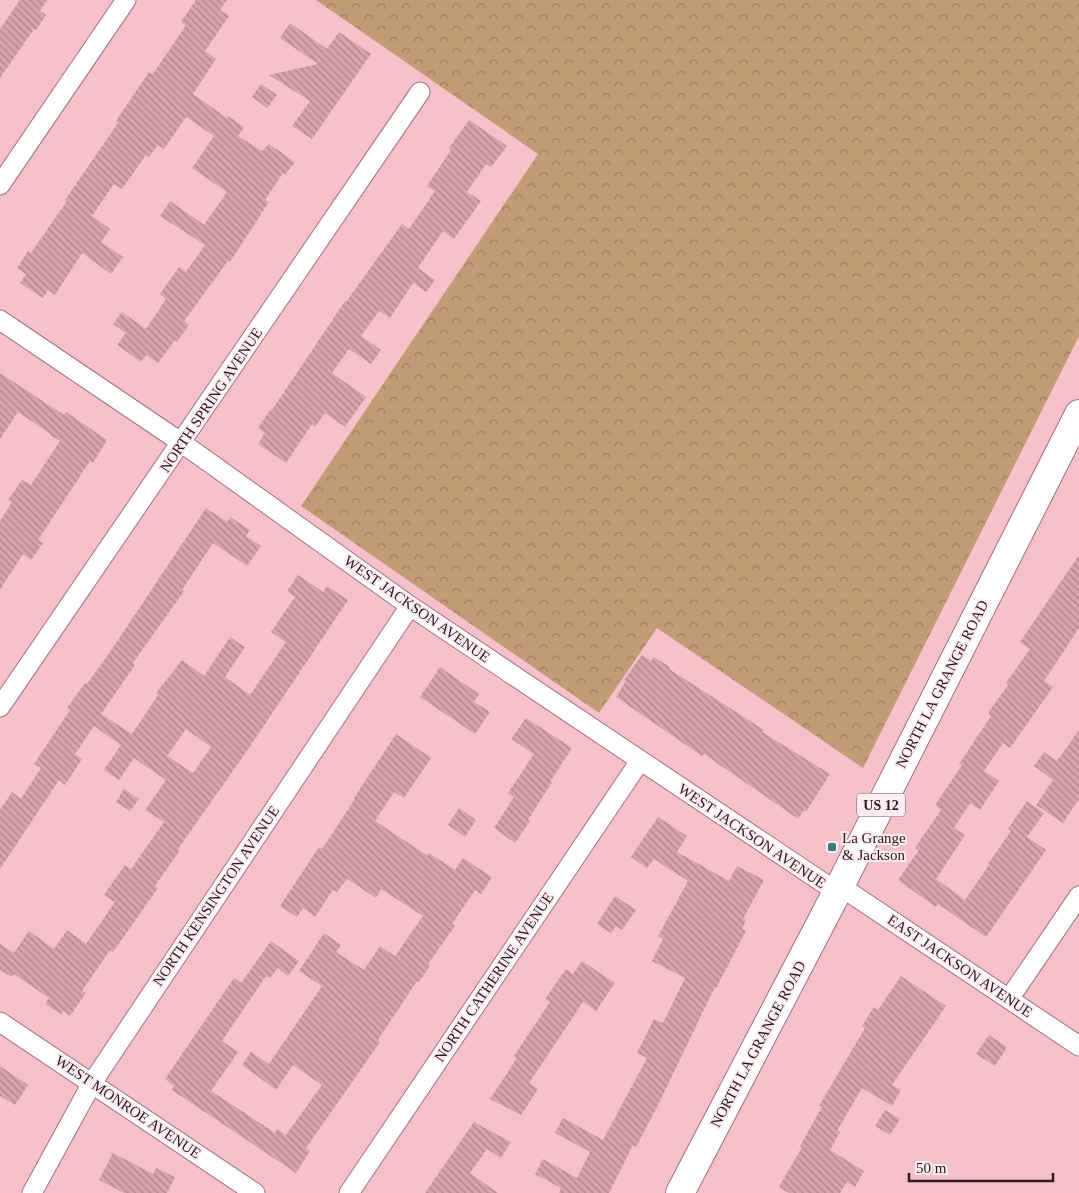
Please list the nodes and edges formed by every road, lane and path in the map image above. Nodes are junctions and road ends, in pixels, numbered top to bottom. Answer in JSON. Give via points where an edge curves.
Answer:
{"nodes":[{"id":1,"x":126,"y":0,"type":"edge"},
{"id":2,"x":420,"y":92,"type":"dead end"},
{"id":3,"x":0,"y":184,"type":"edge"},
{"id":4,"x":0,"y":320,"type":"edge"},
{"id":5,"x":1079,"y":414,"type":"edge"},
{"id":6,"x":182,"y":443,"type":"junction"},
{"id":7,"x":410,"y":606,"type":"junction"},
{"id":8,"x":0,"y":707,"type":"edge"},
{"id":9,"x":640,"y":761,"type":"junction"},
{"id":10,"x":839,"y":889,"type":"junction"},
{"id":11,"x":1079,"y":896,"type":"edge"},
{"id":12,"x":1009,"y":999,"type":"junction"},
{"id":13,"x":0,"y":1022,"type":"edge"},
{"id":14,"x":1079,"y":1046,"type":"edge"},
{"id":15,"x":92,"y":1083,"type":"junction"},
{"id":16,"x":32,"y":1193,"type":"edge"},
{"id":17,"x":255,"y":1193,"type":"edge"},
{"id":18,"x":349,"y":1193,"type":"edge"},
{"id":19,"x":680,"y":1193,"type":"edge"}],
"edges":[{"from":1,"to":3,"type":"street"},
{"from":2,"to":6,"type":"street","name":"NORTH SPRING AVENUE"},
{"from":4,"to":6,"type":"street","name":"WEST JACKSON AVENUE"},
{"from":5,"to":10,"type":"main road","name":"NORTH LA GRANGE ROAD","number":"US 12"},
{"from":6,"to":7,"type":"street","name":"WEST JACKSON AVENUE"},
{"from":6,"to":8,"type":"street","name":"NORTH SPRING AVENUE"},
{"from":7,"to":9,"type":"street","name":"WEST JACKSON AVENUE"},
{"from":7,"to":15,"type":"street","name":"NORTH KENSINGTON AVENUE"},
{"from":9,"to":10,"type":"street","name":"WEST JACKSON AVENUE"},
{"from":9,"to":18,"type":"street","name":"NORTH CATHERINE AVENUE"},
{"from":10,"to":12,"type":"street","name":"EAST JACKSON AVENUE"},
{"from":10,"to":19,"type":"main road","name":"NORTH LA GRANGE ROAD","number":"US 12"},
{"from":11,"to":12,"type":"street"},
{"from":12,"to":14,"type":"street","name":"EAST JACKSON AVENUE"},
{"from":13,"to":15,"type":"street","name":"WEST MONROE AVENUE"},
{"from":15,"to":16,"type":"street","name":"NORTH KENSINGTON AVENUE"},
{"from":15,"to":17,"type":"street","name":"WEST MONROE AVENUE"}]}
